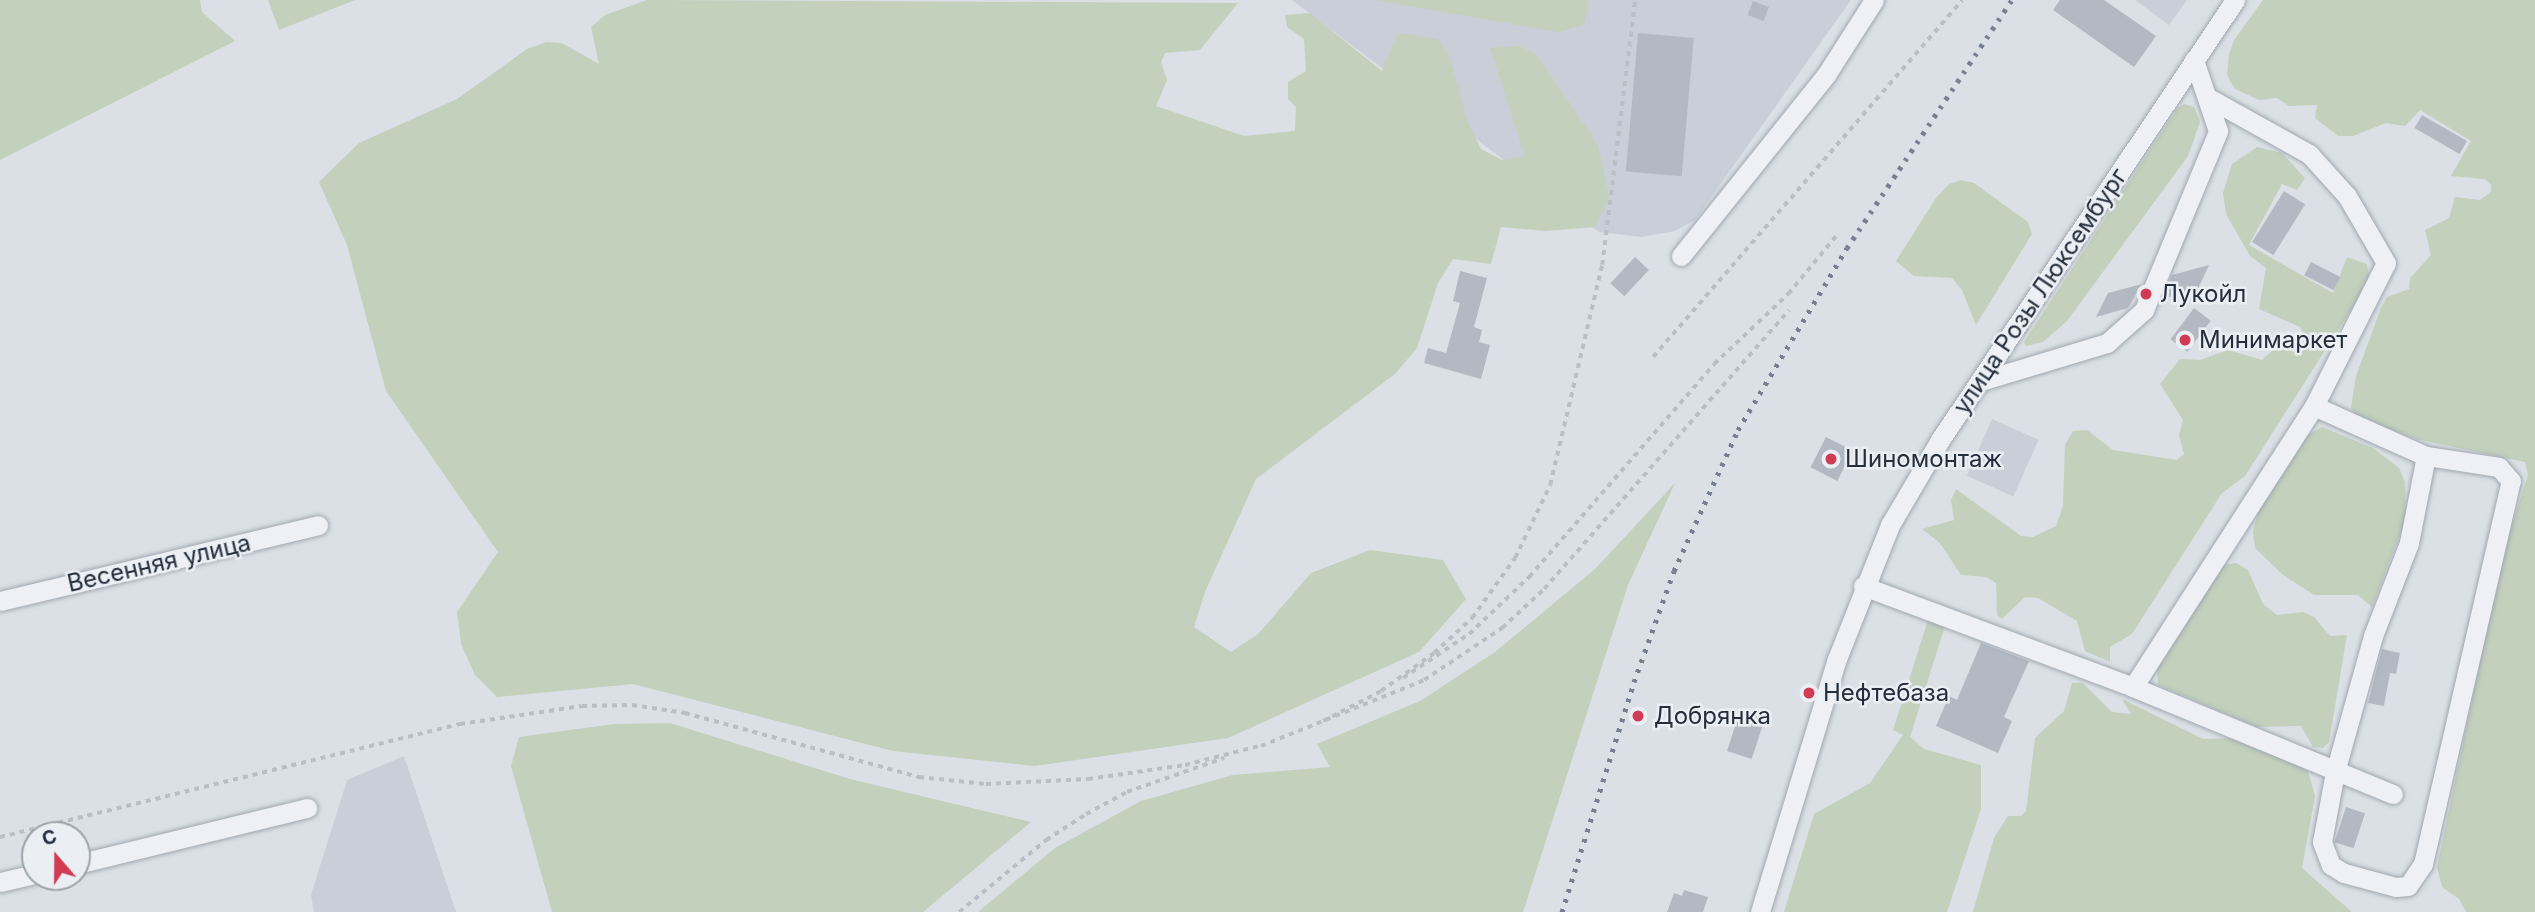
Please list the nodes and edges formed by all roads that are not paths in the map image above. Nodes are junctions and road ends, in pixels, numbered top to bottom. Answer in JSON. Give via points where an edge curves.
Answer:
{"nodes":[{"id":1,"x":1874,"y":0,"type":"edge"},
{"id":2,"x":2235,"y":0,"type":"edge"},
{"id":3,"x":2194,"y":60,"type":"junction"},
{"id":4,"x":2209,"y":98,"type":"junction"},
{"id":5,"x":1681,"y":256,"type":"dead end"},
{"id":6,"x":1981,"y":381,"type":"junction"},
{"id":7,"x":2314,"y":406,"type":"junction"},
{"id":8,"x":2426,"y":456,"type":"junction"},
{"id":9,"x":318,"y":525,"type":"dead end"},
{"id":10,"x":1863,"y":586,"type":"junction"},
{"id":11,"x":0,"y":601,"type":"edge"},
{"id":12,"x":2133,"y":687,"type":"junction"},
{"id":13,"x":2335,"y":772,"type":"junction"},
{"id":14,"x":2393,"y":794,"type":"dead end"},
{"id":15,"x":307,"y":808,"type":"dead end"},
{"id":16,"x":91,"y":861,"type":"edge"},
{"id":17,"x":21,"y":877,"type":"edge"},
{"id":18,"x":0,"y":882,"type":"edge"},
{"id":19,"x":1760,"y":912,"type":"edge"}],
"edges":[{"from":1,"to":5,"type":"street","via":[[1826,75]]},
{"from":2,"to":3,"type":"street","name":"улица Розы Люксембург"},
{"from":3,"to":4,"type":"street"},
{"from":3,"to":6,"type":"street","name":"улица Розы Люксембург"},
{"from":4,"to":6,"type":"street","via":[[2218,131],[2213,152],[2144,310],[2134,323],[2108,343]]},
{"from":4,"to":7,"type":"street","via":[[2309,155],[2347,196],[2383,251],[2384,271]]},
{"from":6,"to":10,"type":"street","name":"улица Розы Люксембург","via":[[1905,495]]},
{"from":7,"to":8,"type":"street"},
{"from":7,"to":12,"type":"street"},
{"from":8,"to":13,"type":"street","via":[[2409,543],[2373,636]]},
{"from":8,"to":13,"type":"street","via":[[2499,467],[2511,481],[2423,864],[2408,886],[2344,873],[2331,865],[2322,842]]},
{"from":9,"to":11,"type":"street","name":"Весенняя улица"},
{"from":10,"to":12,"type":"street"},
{"from":10,"to":19,"type":"street","name":"улица Розы Люксембург"},
{"from":12,"to":13,"type":"street"},
{"from":13,"to":14,"type":"street"},
{"from":15,"to":16,"type":"street"},
{"from":17,"to":18,"type":"street"}]}
